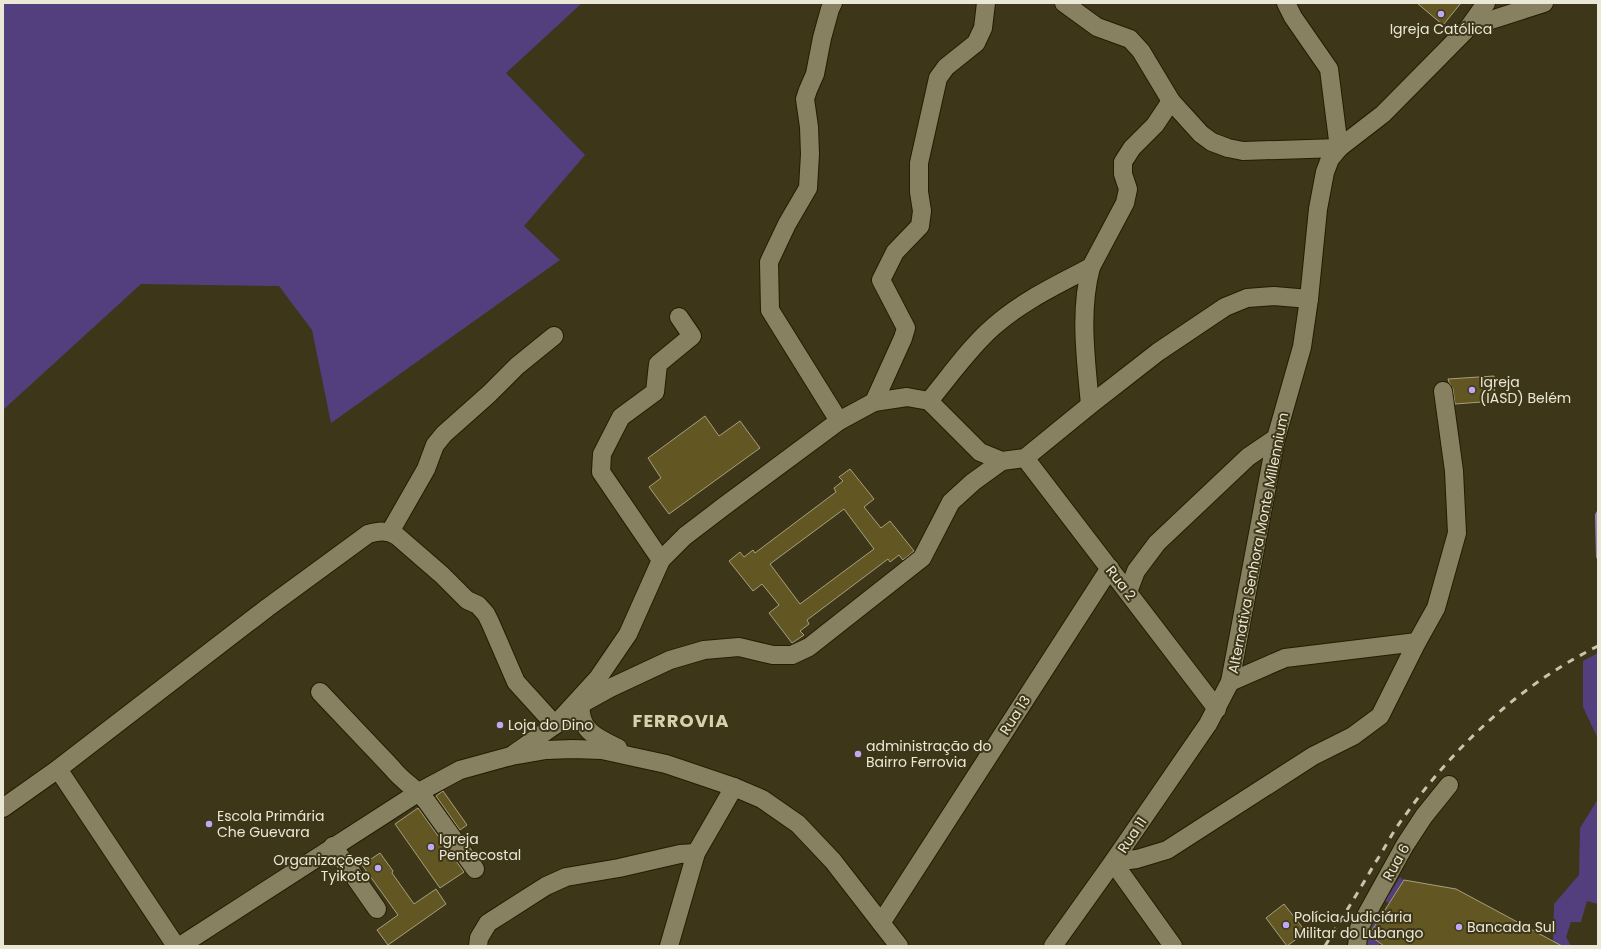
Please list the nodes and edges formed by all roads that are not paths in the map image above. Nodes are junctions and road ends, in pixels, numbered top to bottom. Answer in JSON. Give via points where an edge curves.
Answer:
{"nodes":[{"id":1,"x":833,"y":3,"type":"edge"},
{"id":2,"x":986,"y":3,"type":"edge"},
{"id":3,"x":1064,"y":3,"type":"edge"},
{"id":4,"x":1286,"y":3,"type":"edge"},
{"id":5,"x":1486,"y":3,"type":"edge"},
{"id":6,"x":1544,"y":3,"type":"edge"},
{"id":7,"x":1469,"y":26,"type":"junction"},
{"id":8,"x":1171,"y":101,"type":"junction"},
{"id":9,"x":1339,"y":148,"type":"junction"},
{"id":10,"x":1091,"y":267,"type":"junction"},
{"id":11,"x":1309,"y":300,"type":"junction"},
{"id":12,"x":679,"y":317,"type":"dead end"},
{"id":13,"x":554,"y":336,"type":"dead end"},
{"id":14,"x":1443,"y":391,"type":"dead end"},
{"id":15,"x":929,"y":401,"type":"junction"},
{"id":16,"x":874,"y":402,"type":"junction"},
{"id":17,"x":1090,"y":405,"type":"junction"},
{"id":18,"x":839,"y":421,"type":"junction"},
{"id":19,"x":1276,"y":438,"type":"junction"},
{"id":20,"x":1025,"y":458,"type":"junction"},
{"id":21,"x":1002,"y":461,"type":"junction"},
{"id":22,"x":390,"y":532,"type":"junction"},
{"id":23,"x":661,"y":560,"type":"junction"},
{"id":24,"x":1110,"y":568,"type":"junction"},
{"id":25,"x":1128,"y":592,"type":"junction"},
{"id":26,"x":1417,"y":642,"type":"junction"},
{"id":27,"x":1230,"y":682,"type":"junction"},
{"id":28,"x":320,"y":692,"type":"dead end"},
{"id":29,"x":582,"y":704,"type":"junction"},
{"id":30,"x":1213,"y":716,"type":"junction"},
{"id":31,"x":554,"y":725,"type":"junction"},
{"id":32,"x":631,"y":755,"type":"junction"},
{"id":33,"x":511,"y":756,"type":"junction"},
{"id":34,"x":58,"y":769,"type":"junction"},
{"id":35,"x":1449,"y":785,"type":"dead end"},
{"id":36,"x":734,"y":787,"type":"junction"},
{"id":37,"x":419,"y":792,"type":"junction"},
{"id":38,"x":3,"y":808,"type":"edge"},
{"id":39,"x":333,"y":846,"type":"junction"},
{"id":40,"x":696,"y":853,"type":"junction"},
{"id":41,"x":1113,"y":862,"type":"junction"},
{"id":42,"x":475,"y":869,"type":"dead end"},
{"id":43,"x":377,"y":909,"type":"dead end"},
{"id":44,"x":881,"y":923,"type":"junction"},
{"id":45,"x":176,"y":946,"type":"edge"},
{"id":46,"x":180,"y":946,"type":"edge"},
{"id":47,"x":478,"y":946,"type":"edge"},
{"id":48,"x":669,"y":946,"type":"edge"},
{"id":49,"x":899,"y":946,"type":"edge"},
{"id":50,"x":1053,"y":946,"type":"edge"},
{"id":51,"x":1173,"y":946,"type":"edge"},
{"id":52,"x":1357,"y":946,"type":"edge"}],
"edges":[{"from":1,"to":18,"type":"street","via":[[806,99],[810,154],[808,188],[786,224],[769,262],[770,310]]},
{"from":2,"to":16,"type":"street","via":[[983,28],[976,43],[946,66],[938,78],[919,163],[922,211],[920,226],[895,252],[881,280],[906,328]]},
{"from":3,"to":8,"type":"street","via":[[1097,27],[1130,40],[1141,51]]},
{"from":4,"to":9,"type":"street","via":[[1329,69]]},
{"from":5,"to":7,"type":"street","name":"Alternativa Senhora Monte Millennium"},
{"from":6,"to":7,"type":"street"},
{"from":7,"to":9,"type":"street","name":"Alternativa Senhora Monte Millennium","via":[[1383,114]]},
{"from":8,"to":9,"type":"street","via":[[1201,134],[1212,142],[1228,148],[1242,151]]},
{"from":8,"to":10,"type":"street","via":[[1156,125],[1132,148],[1123,162],[1123,174],[1128,189],[1125,203]]},
{"from":9,"to":11,"type":"street","name":"Alternativa Senhora Monte Millennium","via":[[1330,159],[1318,209]]},
{"from":10,"to":15,"type":"street","via":[[1023,303],[993,326]]},
{"from":10,"to":17,"type":"street","via":[[1084,322]]},
{"from":11,"to":17,"type":"street","via":[[1274,296],[1247,298],[1225,306],[1158,352]]},
{"from":11,"to":19,"type":"street","name":"Alternativa Senhora Monte Millennium","via":[[1302,347]]},
{"from":12,"to":23,"type":"street","via":[[692,336],[658,364],[655,392],[621,417],[602,454],[601,472]]},
{"from":13,"to":22,"type":"street","via":[[517,366],[444,434]]},
{"from":14,"to":26,"type":"street","via":[[1454,471],[1457,533],[1436,608]]},
{"from":15,"to":16,"type":"street","via":[[908,397]]},
{"from":15,"to":21,"type":"street","via":[[980,452]]},
{"from":16,"to":18,"type":"street"},
{"from":17,"to":20,"type":"street"},
{"from":18,"to":23,"type":"street","via":[[722,507],[685,536]]},
{"from":19,"to":25,"type":"street","via":[[1248,457],[1157,543],[1136,571]]},
{"from":19,"to":27,"type":"street","name":"Alternativa Senhora Monte Millennium"},
{"from":20,"to":21,"type":"street"},
{"from":20,"to":24,"type":"street","name":"Rua 2"},
{"from":21,"to":29,"type":"street","via":[[951,502],[922,558],[809,647],[792,655],[774,655],[739,647],[704,650],[670,660]]},
{"from":22,"to":31,"type":"street","via":[[442,575],[467,600],[478,604],[486,614],[516,682]]},
{"from":22,"to":34,"type":"street","via":[[378,531],[368,534]]},
{"from":23,"to":31,"type":"street","via":[[628,634],[598,678]]},
{"from":24,"to":25,"type":"street","name":"Rua 2"},
{"from":24,"to":44,"type":"street","name":"Rua 13"},
{"from":25,"to":30,"type":"street","name":"Rua 2"},
{"from":26,"to":27,"type":"street","via":[[1285,658]]},
{"from":26,"to":41,"type":"street","via":[[1380,716],[1353,736],[1313,756],[1167,850],[1137,859]]},
{"from":27,"to":30,"type":"street","name":"Alternativa Senhora Monte Millennium"},
{"from":28,"to":37,"type":"street","via":[[400,778]]},
{"from":29,"to":31,"type":"street"},
{"from":29,"to":32,"type":"street","via":[[580,715],[589,731],[597,738]]},
{"from":30,"to":41,"type":"street","name":"Rua 11"},
{"from":31,"to":33,"type":"street"},
{"from":32,"to":33,"type":"street","via":[[573,749],[546,750]]},
{"from":32,"to":36,"type":"street"},
{"from":33,"to":37,"type":"street","via":[[460,770]]},
{"from":34,"to":38,"type":"street"},
{"from":34,"to":45,"type":"street"},
{"from":35,"to":52,"type":"street","name":"Rua 6","via":[[1405,845],[1359,928]]},
{"from":36,"to":40,"type":"street"},
{"from":36,"to":44,"type":"street","via":[[762,799],[798,824],[833,861]]},
{"from":37,"to":39,"type":"street"},
{"from":37,"to":42,"type":"street"},
{"from":39,"to":43,"type":"street"},
{"from":39,"to":46,"type":"street"},
{"from":40,"to":47,"type":"street","via":[[566,877],[546,886],[488,923],[479,938]]},
{"from":40,"to":48,"type":"street"},
{"from":41,"to":50,"type":"street","name":"Rua 11"},
{"from":41,"to":51,"type":"street"},
{"from":44,"to":49,"type":"street"}]}
